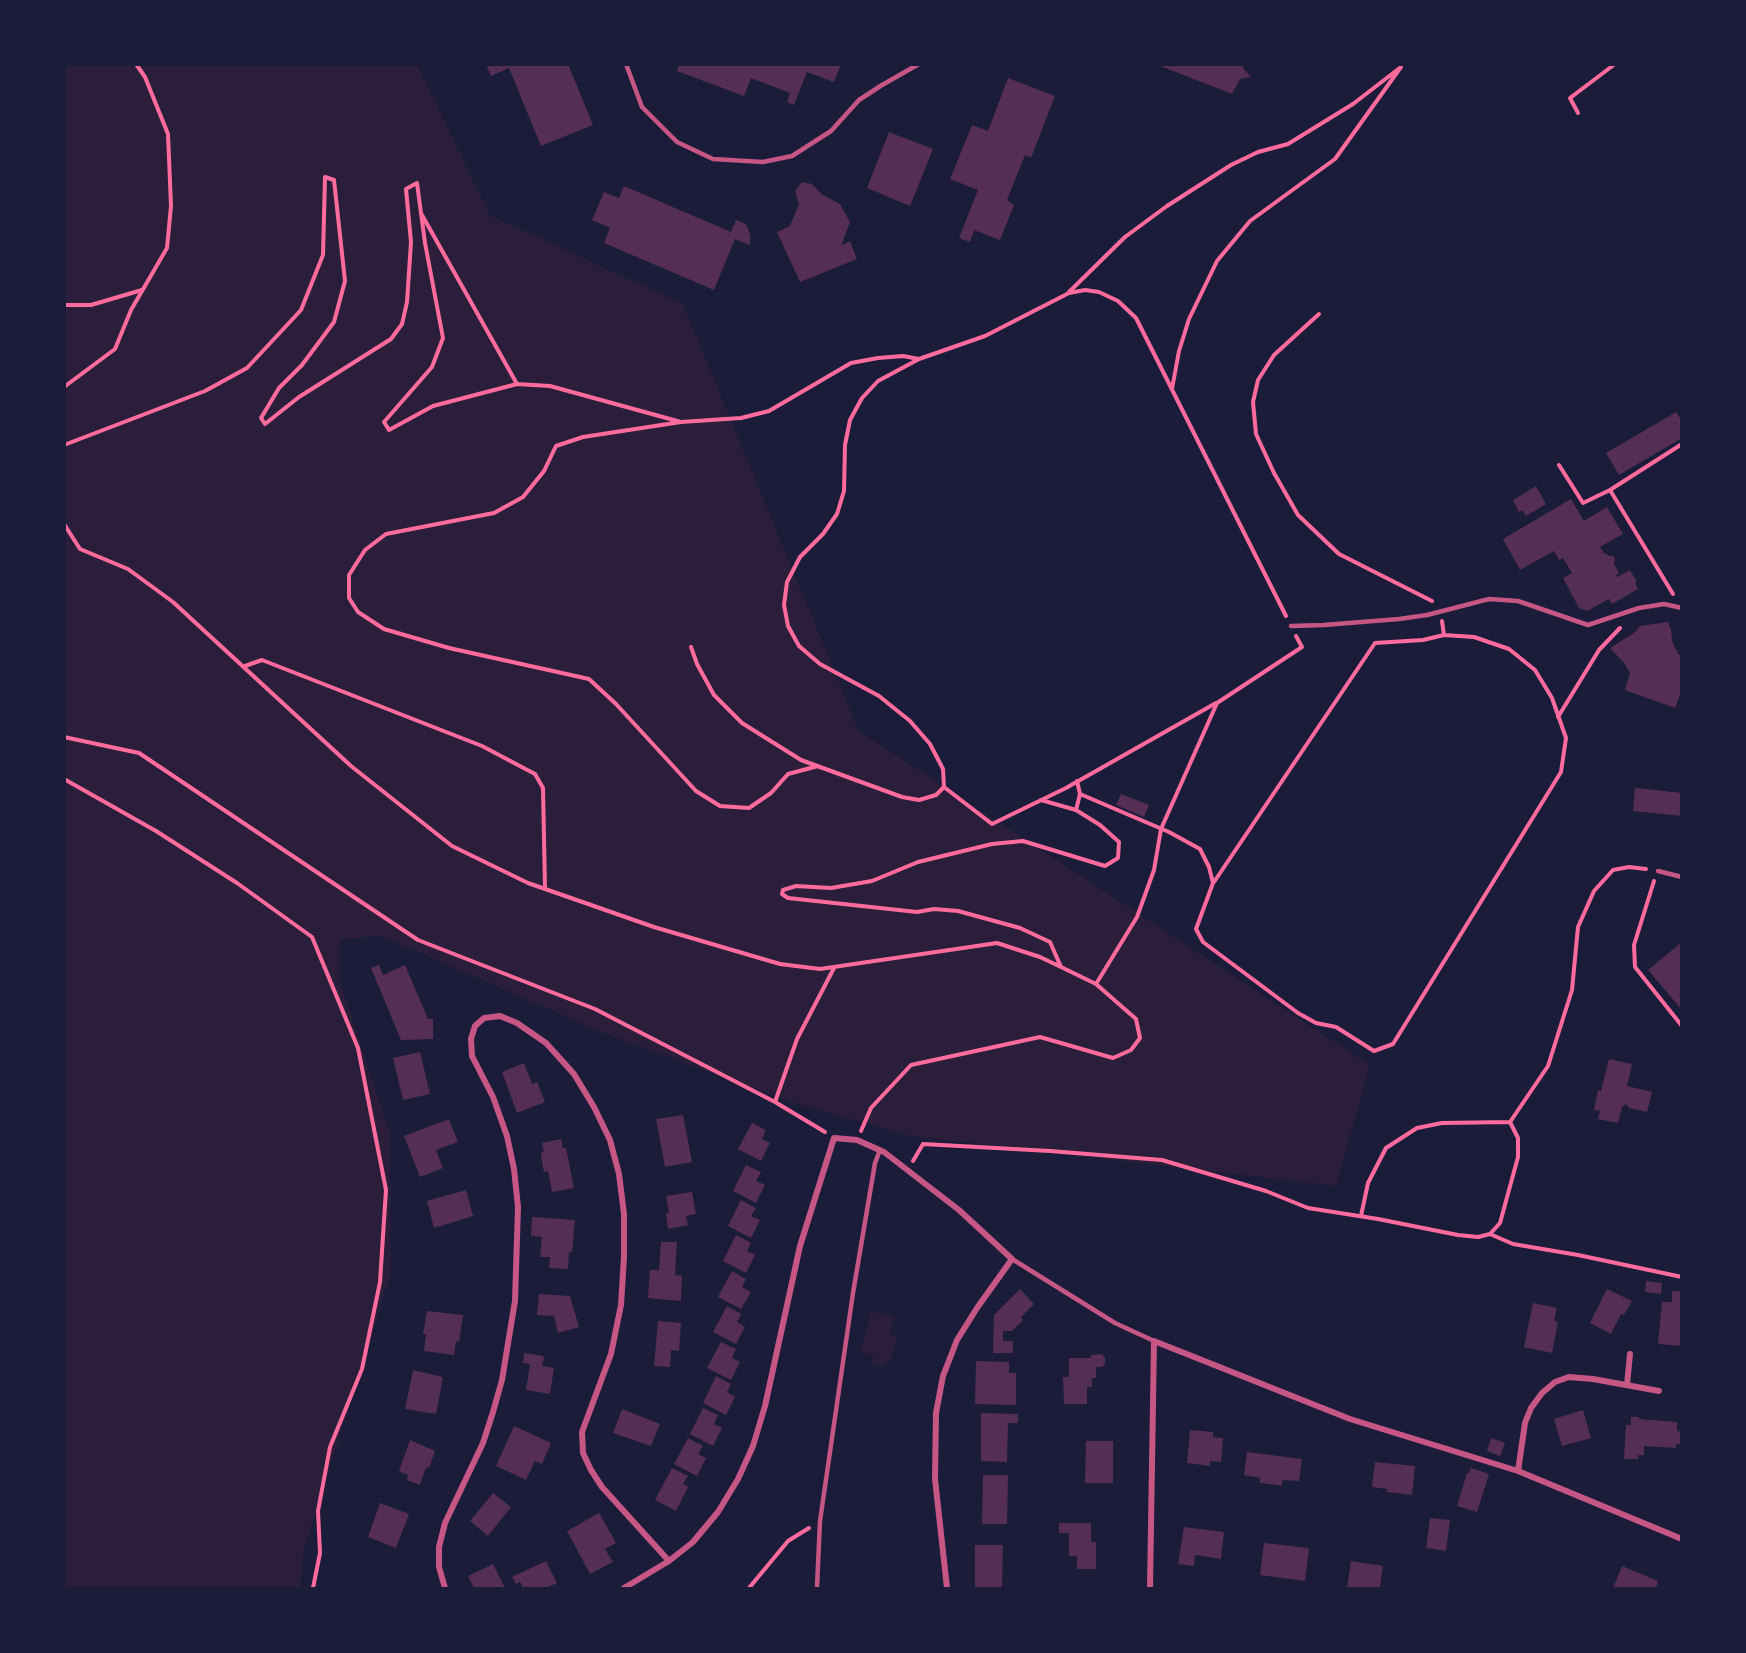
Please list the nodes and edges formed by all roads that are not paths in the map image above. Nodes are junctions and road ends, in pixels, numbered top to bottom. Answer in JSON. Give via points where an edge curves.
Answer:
{"nodes":[{"id":1,"x":626,"y":64,"type":"edge"},
{"id":2,"x":919,"y":64,"type":"edge"},
{"id":3,"x":1682,"y":608,"type":"edge"},
{"id":4,"x":1290,"y":626,"type":"road end"},
{"id":5,"x":1658,"y":871,"type":"road end"},
{"id":6,"x":1682,"y":877,"type":"edge"},
{"id":7,"x":880,"y":1150,"type":"junction"},
{"id":8,"x":1012,"y":1259,"type":"junction"},
{"id":9,"x":1154,"y":1341,"type":"junction"},
{"id":10,"x":1630,"y":1354,"type":"dead end"},
{"id":11,"x":1627,"y":1385,"type":"junction"},
{"id":12,"x":1659,"y":1391,"type":"dead end"},
{"id":13,"x":1518,"y":1471,"type":"junction"},
{"id":14,"x":1682,"y":1539,"type":"edge"},
{"id":15,"x":669,"y":1561,"type":"junction"},
{"id":16,"x":817,"y":1587,"type":"dead end"},
{"id":17,"x":445,"y":1588,"type":"edge"},
{"id":18,"x":624,"y":1588,"type":"edge"},
{"id":19,"x":947,"y":1588,"type":"edge"},
{"id":20,"x":1150,"y":1588,"type":"edge"}],
"edges":[{"from":1,"to":2,"type":"lane","via":[[642,107],[677,142],[713,159],[763,162],[792,156],[831,131],[859,100]]},
{"from":3,"to":4,"type":"lane","via":[[1664,604],[1639,608],[1588,625],[1518,601],[1489,599],[1427,615]]},
{"from":5,"to":6,"type":"lane"},
{"from":7,"to":8,"type":"street","via":[[959,1210]]},
{"from":7,"to":15,"type":"street","via":[[857,1140],[834,1138],[800,1246],[753,1446],[718,1512],[693,1542]]},
{"from":7,"to":16,"type":"lane","via":[[853,1293],[820,1521]]},
{"from":8,"to":9,"type":"lane","via":[[1115,1323]]},
{"from":8,"to":19,"type":"street","via":[[957,1340],[943,1376],[936,1413],[935,1479]]},
{"from":9,"to":13,"type":"street","via":[[1350,1419]]},
{"from":9,"to":20,"type":"street"},
{"from":10,"to":11,"type":"street"},
{"from":11,"to":12,"type":"street"},
{"from":11,"to":13,"type":"street","via":[[1569,1377],[1555,1382],[1531,1407]]},
{"from":13,"to":14,"type":"street"},
{"from":15,"to":17,"type":"street","via":[[602,1487],[583,1453],[582,1432],[611,1354],[621,1305],[624,1214],[610,1140],[574,1074],[546,1043],[518,1023],[500,1016],[484,1018],[475,1026],[471,1039],[472,1056],[493,1097],[514,1169],[518,1207],[515,1301],[493,1412],[483,1443],[445,1523],[439,1547]]},
{"from":15,"to":18,"type":"street"}]}
